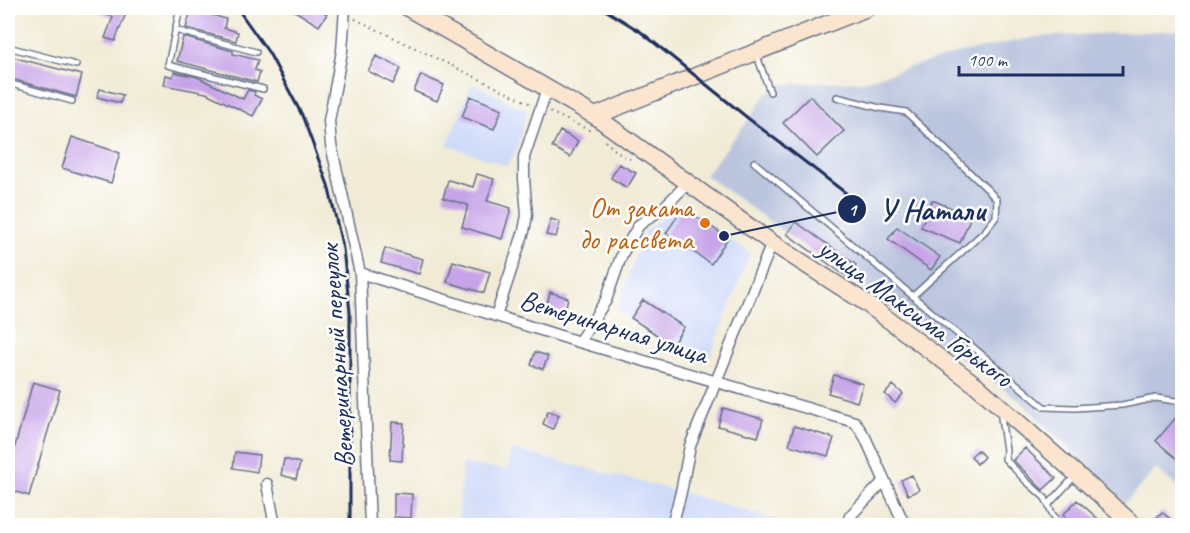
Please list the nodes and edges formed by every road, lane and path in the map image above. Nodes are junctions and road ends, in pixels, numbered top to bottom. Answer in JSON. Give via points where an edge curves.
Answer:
{"nodes":[{"id":1,"x":180,"y":8,"type":"edge"},
{"id":2,"x":408,"y":8,"type":"edge"},
{"id":3,"x":867,"y":8,"type":"edge"},
{"id":4,"x":345,"y":10,"type":"edge"},
{"id":5,"x":175,"y":30,"type":"junction"},
{"id":6,"x":8,"y":47,"type":"edge"},
{"id":7,"x":256,"y":52,"type":"dead end"},
{"id":8,"x":755,"y":52,"type":"junction"},
{"id":9,"x":76,"y":65,"type":"dead end"},
{"id":10,"x":8,"y":83,"type":"edge"},
{"id":11,"x":263,"y":88,"type":"dead end"},
{"id":12,"x":547,"y":89,"type":"junction"},
{"id":13,"x":770,"y":92,"type":"dead end"},
{"id":14,"x":837,"y":97,"type":"dead end"},
{"id":15,"x":72,"y":101,"type":"dead end"},
{"id":16,"x":540,"y":108,"type":"junction"},
{"id":17,"x":595,"y":116,"type":"junction"},
{"id":18,"x":597,"y":135,"type":"dead end"},
{"id":19,"x":603,"y":140,"type":"dead end"},
{"id":20,"x":754,"y":162,"type":"dead end"},
{"id":21,"x":638,"y":163,"type":"dead end"},
{"id":22,"x":688,"y":183,"type":"junction"},
{"id":23,"x":772,"y":243,"type":"junction"},
{"id":24,"x":360,"y":273,"type":"junction"},
{"id":25,"x":913,"y":296,"type":"junction"},
{"id":26,"x":496,"y":316,"type":"junction"},
{"id":27,"x":579,"y":342,"type":"junction"},
{"id":28,"x":716,"y":381,"type":"junction"},
{"id":29,"x":1182,"y":402,"type":"edge"},
{"id":30,"x":1000,"y":406,"type":"junction"},
{"id":31,"x":1077,"y":474,"type":"junction"},
{"id":32,"x":884,"y":481,"type":"junction"},
{"id":33,"x":267,"y":484,"type":"dead end"},
{"id":34,"x":1049,"y":504,"type":"junction"},
{"id":35,"x":1131,"y":524,"type":"edge"},
{"id":36,"x":275,"y":525,"type":"edge"},
{"id":37,"x":370,"y":525,"type":"edge"},
{"id":38,"x":672,"y":525,"type":"edge"},
{"id":39,"x":847,"y":525,"type":"edge"},
{"id":40,"x":905,"y":525,"type":"edge"},
{"id":41,"x":1063,"y":525,"type":"edge"}],
"edges":[{"from":1,"to":5,"type":"lane"},
{"from":2,"to":12,"type":"street","name":"улица Максима Горького"},
{"from":3,"to":8,"type":"street"},
{"from":4,"to":16,"type":"path","via":[[364,25]]},
{"from":4,"to":24,"type":"street","name":"Ветеринарный переулок","via":[[329,121]]},
{"from":5,"to":7,"type":"lane"},
{"from":5,"to":11,"type":"lane","via":[[168,65]]},
{"from":6,"to":9,"type":"lane"},
{"from":8,"to":13,"type":"lane"},
{"from":8,"to":17,"type":"street"},
{"from":10,"to":15,"type":"lane"},
{"from":12,"to":16,"type":"street"},
{"from":12,"to":17,"type":"street","name":"улица Максима Горького"},
{"from":14,"to":25,"type":"lane","via":[[906,112],[997,200],[996,217],[985,231]]},
{"from":16,"to":18,"type":"path"},
{"from":16,"to":26,"type":"street","via":[[524,158],[524,231]]},
{"from":17,"to":22,"type":"street","name":"улица Максима Горького"},
{"from":19,"to":21,"type":"path"},
{"from":20,"to":25,"type":"lane"},
{"from":22,"to":23,"type":"street","name":"улица Максима Горького"},
{"from":22,"to":27,"type":"street","via":[[639,225],[622,254],[606,300]]},
{"from":23,"to":28,"type":"street"},
{"from":23,"to":30,"type":"street","name":"улица Максима Горького","via":[[866,303]]},
{"from":24,"to":26,"type":"street","name":"Ветеринарная улица"},
{"from":24,"to":37,"type":"street","name":"Ветеринарный переулок"},
{"from":25,"to":29,"type":"lane","via":[[1044,407],[1122,405],[1156,398]]},
{"from":26,"to":27,"type":"street","name":"Ветеринарная улица"},
{"from":27,"to":28,"type":"street","name":"Ветеринарная улица"},
{"from":28,"to":32,"type":"street","name":"Ветеринарная улица","via":[[855,422]]},
{"from":28,"to":38,"type":"street","via":[[690,446]]},
{"from":30,"to":31,"type":"street","name":"улица Максима Горького"},
{"from":30,"to":34,"type":"lane","via":[[1005,459]]},
{"from":31,"to":34,"type":"lane"},
{"from":31,"to":35,"type":"street","name":"улица Максима Горького"},
{"from":32,"to":39,"type":"street","via":[[850,516]]},
{"from":32,"to":40,"type":"street"},
{"from":33,"to":36,"type":"street"},
{"from":34,"to":41,"type":"lane"}]}
